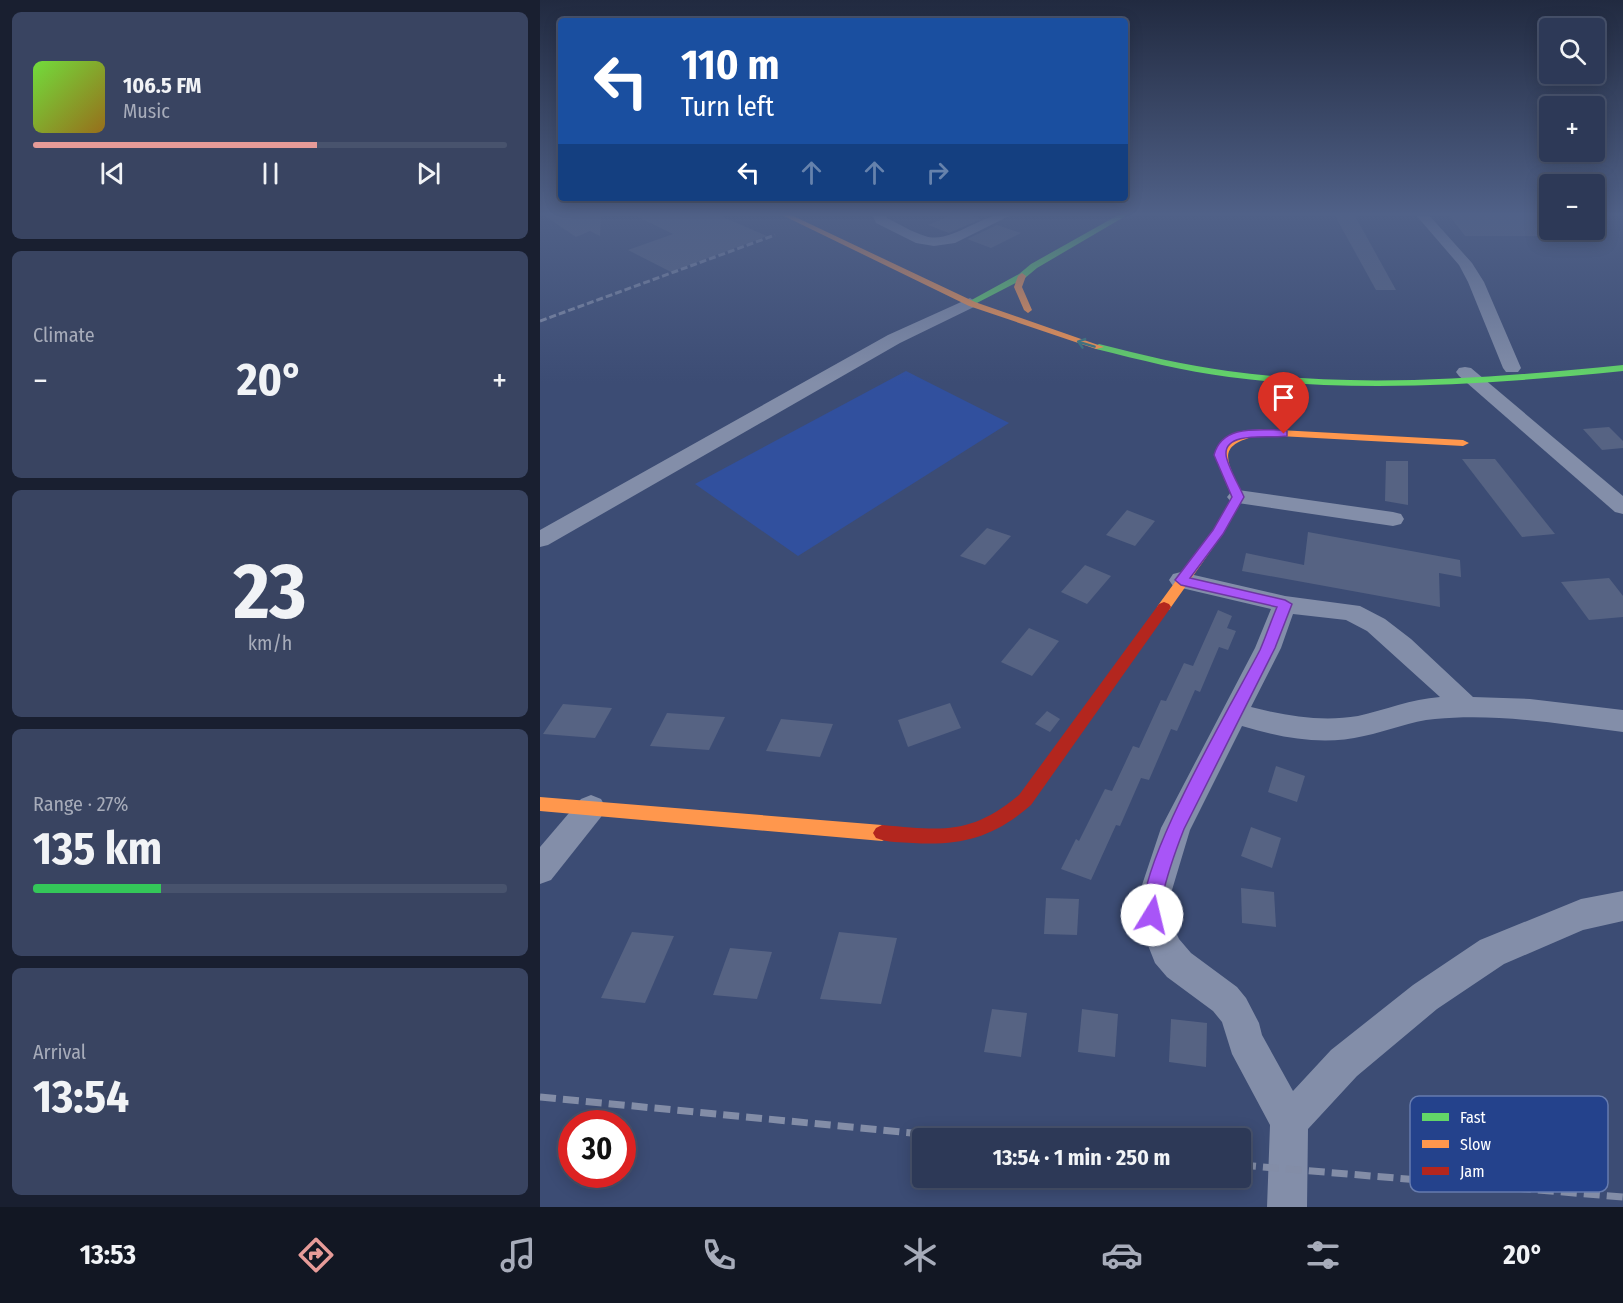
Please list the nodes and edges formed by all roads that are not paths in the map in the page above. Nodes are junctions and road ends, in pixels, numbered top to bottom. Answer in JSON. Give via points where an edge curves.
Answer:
{"nodes":[{"id":1,"x":916,"y":270,"type":"edge"},
{"id":2,"x":1024,"y":270,"type":"edge"},
{"id":3,"x":1029,"y":270,"type":"edge"},
{"id":4,"x":1469,"y":270,"type":"edge"},
{"id":5,"x":1022,"y":276,"type":"junction"},
{"id":6,"x":972,"y":294,"type":"junction"},
{"id":7,"x":1028,"y":310,"type":"junction"},
{"id":8,"x":1623,"y":357,"type":"edge"},
{"id":9,"x":1512,"y":368,"type":"junction"},
{"id":10,"x":1623,"y":368,"type":"edge"},
{"id":11,"x":1471,"y":377,"type":"junction"},
{"id":12,"x":1464,"y":443,"type":"dead end"},
{"id":13,"x":1238,"y":497,"type":"junction"},
{"id":14,"x":1623,"y":507,"type":"edge"},
{"id":15,"x":1393,"y":519,"type":"dead end"},
{"id":16,"x":540,"y":540,"type":"edge"},
{"id":17,"x":1181,"y":580,"type":"junction"},
{"id":18,"x":1285,"y":604,"type":"junction"},
{"id":19,"x":1467,"y":707,"type":"junction"},
{"id":20,"x":1235,"y":713,"type":"junction"},
{"id":21,"x":1623,"y":721,"type":"edge"},
{"id":22,"x":540,"y":804,"type":"edge"},
{"id":23,"x":591,"y":808,"type":"junction"},
{"id":24,"x":540,"y":870,"type":"edge"},
{"id":25,"x":1623,"y":906,"type":"edge"},
{"id":26,"x":1288,"y":1122,"type":"junction"},
{"id":27,"x":1287,"y":1207,"type":"edge"}],
"edges":[{"from":1,"to":6,"type":"main road"},
{"from":2,"to":6,"type":"main road"},
{"from":3,"to":5,"type":"main road"},
{"from":4,"to":9,"type":"street"},
{"from":5,"to":6,"type":"main road"},
{"from":5,"to":7,"type":"main road","via":[[1018,287]]},
{"from":6,"to":7,"type":"main road"},
{"from":11,"to":6,"type":"main road","one_way":true,"via":[[1336,384],[1218,373],[1099,348],[1057,335]]},
{"from":6,"to":16,"type":"street"},
{"from":7,"to":11,"type":"main road","via":[[1121,342],[1228,366],[1343,376]]},
{"from":8,"to":9,"type":"main road"},
{"from":9,"to":11,"type":"main road"},
{"from":10,"to":11,"type":"main road"},
{"from":11,"to":14,"type":"street"},
{"from":12,"to":13,"type":"main road","via":[[1243,434],[1229,438],[1220,455]]},
{"from":13,"to":15,"type":"street"},
{"from":13,"to":17,"type":"main road","via":[[1218,532]]},
{"from":17,"to":18,"type":"street"},
{"from":17,"to":23,"type":"main road","via":[[1164,610],[1025,800],[1009,816],[989,827],[943,838]]},
{"from":18,"to":19,"type":"street","via":[[1351,612],[1376,625]]},
{"from":18,"to":20,"type":"street"},
{"from":19,"to":20,"type":"street","via":[[1407,712],[1358,727],[1331,730],[1281,726]]},
{"from":19,"to":21,"type":"street"},
{"from":20,"to":26,"type":"street","via":[[1176,828],[1153,900],[1152,915],[1167,951],[1179,965],[1234,1010],[1245,1041]]},
{"from":22,"to":23,"type":"main road"},
{"from":23,"to":24,"type":"street"},
{"from":25,"to":26,"type":"street","via":[[1581,915],[1492,952],[1425,997],[1344,1063]]},
{"from":26,"to":27,"type":"street"}]}
